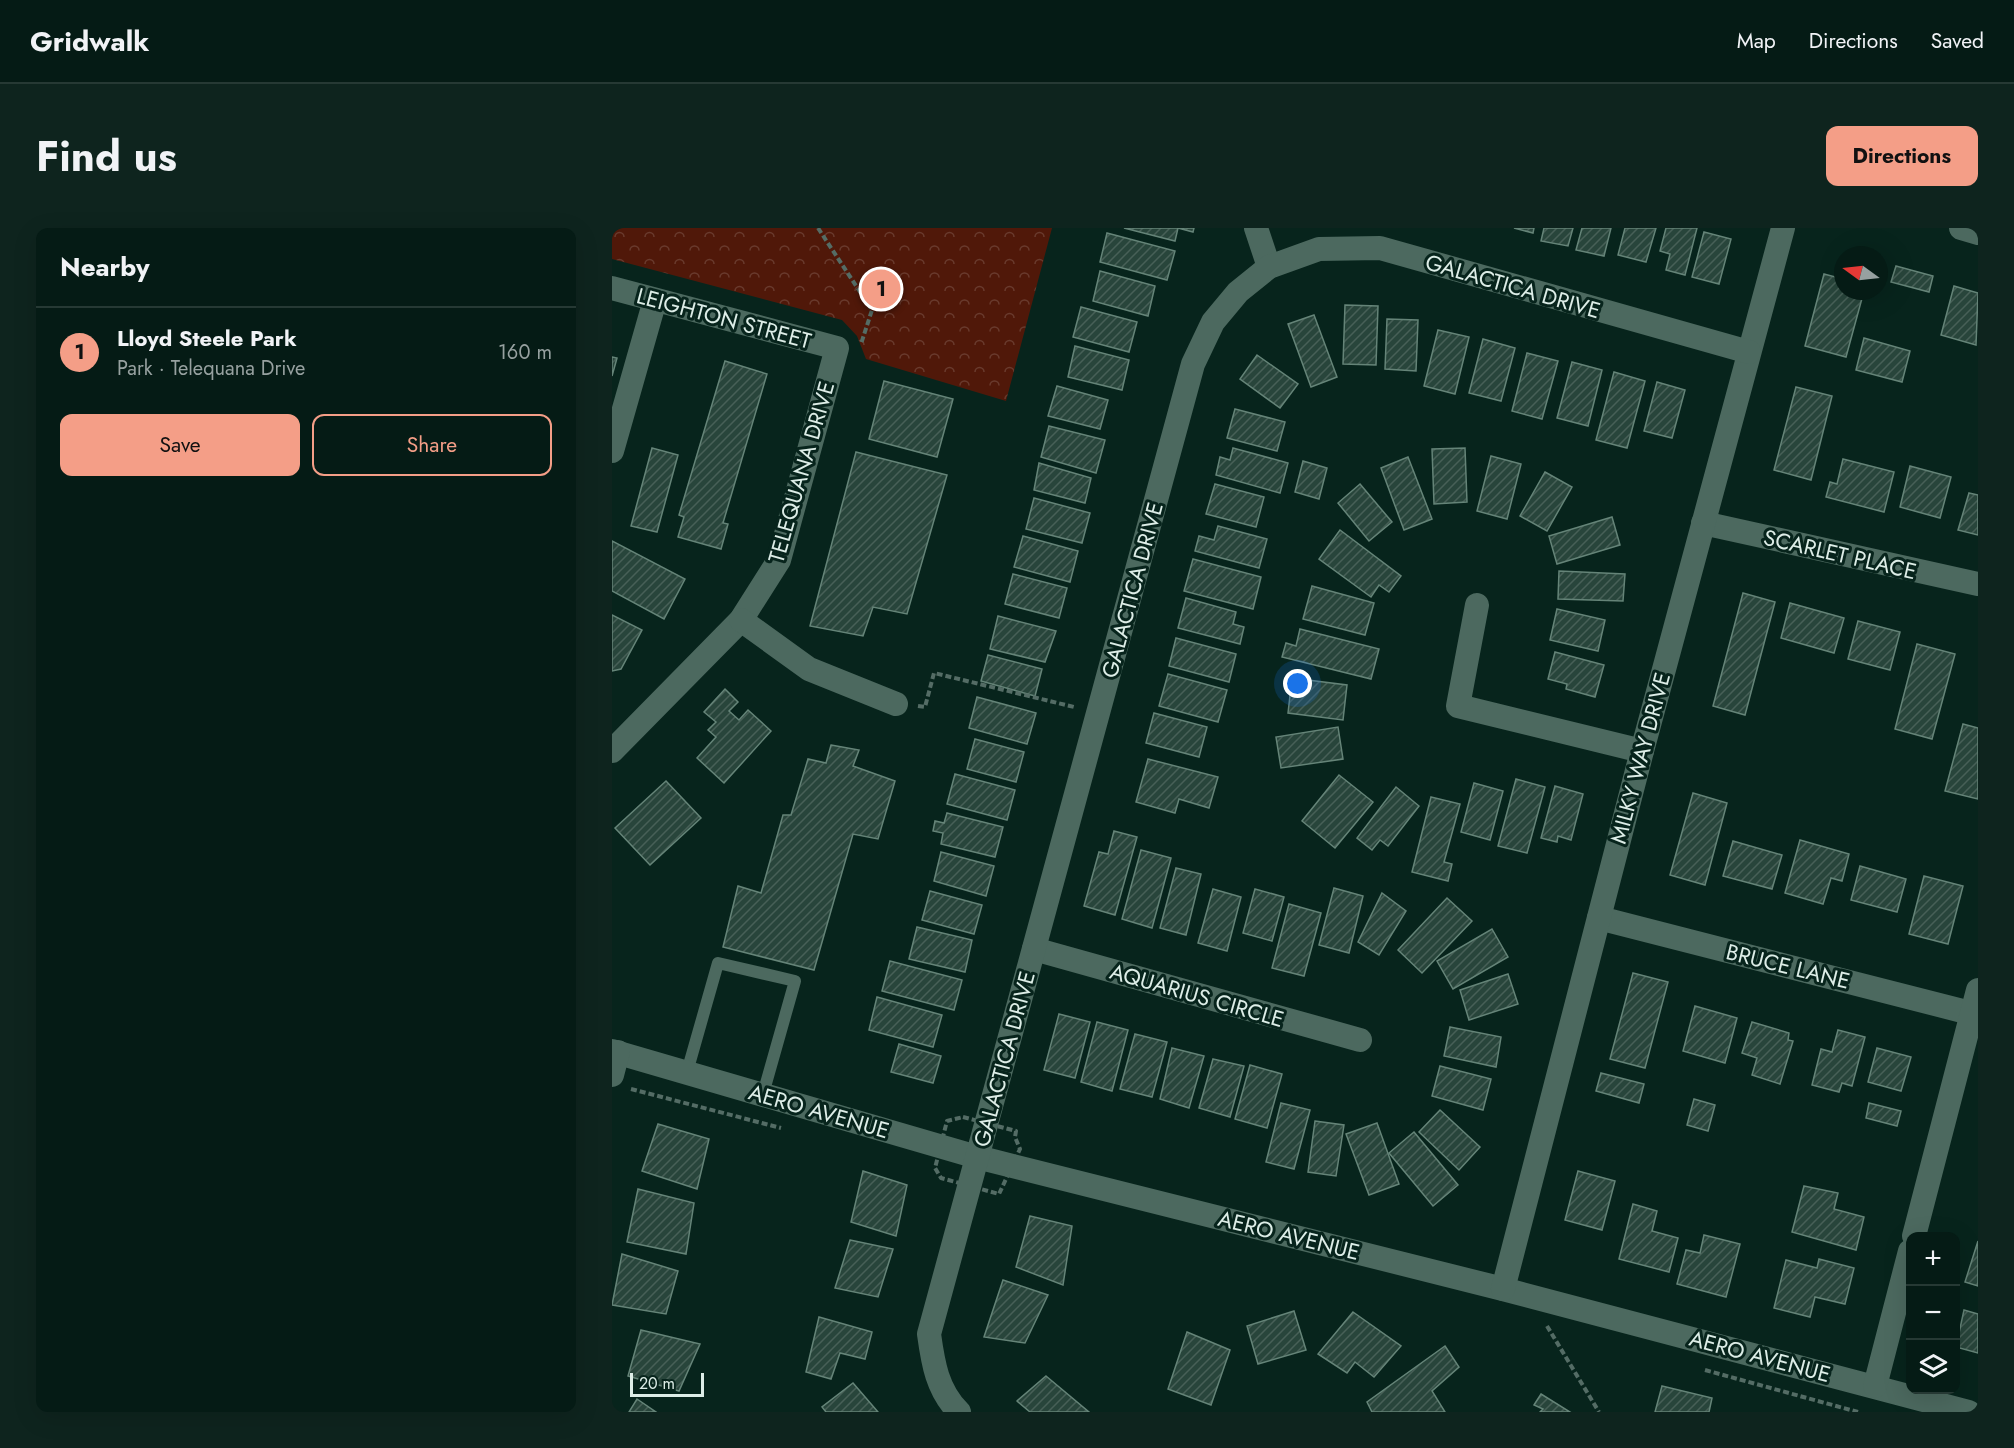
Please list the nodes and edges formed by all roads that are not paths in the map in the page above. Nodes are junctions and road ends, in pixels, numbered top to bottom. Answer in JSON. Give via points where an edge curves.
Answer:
{"nodes":[{"id":1,"x":1256,"y":228,"type":"edge"},
{"id":2,"x":1783,"y":228,"type":"edge"},
{"id":3,"x":1961,"y":228,"type":"edge"},
{"id":4,"x":1978,"y":232,"type":"edge"},
{"id":5,"x":1269,"y":267,"type":"junction"},
{"id":6,"x":612,"y":288,"type":"edge"},
{"id":7,"x":655,"y":300,"type":"junction"},
{"id":8,"x":849,"y":346,"type":"joint"},
{"id":9,"x":1749,"y":352,"type":"junction"},
{"id":10,"x":612,"y":452,"type":"edge"},
{"id":11,"x":1702,"y":523,"type":"junction"},
{"id":12,"x":1978,"y":584,"type":"edge"},
{"id":13,"x":1477,"y":604,"type":"dead end"},
{"id":14,"x":741,"y":620,"type":"junction"},
{"id":15,"x":896,"y":704,"type":"road end"},
{"id":16,"x":612,"y":751,"type":"edge"},
{"id":17,"x":1642,"y":751,"type":"junction"},
{"id":18,"x":1599,"y":918,"type":"junction"},
{"id":19,"x":1034,"y":949,"type":"junction"},
{"id":20,"x":1978,"y":990,"type":"edge"},
{"id":21,"x":1975,"y":1014,"type":"edge"},
{"id":22,"x":1360,"y":1040,"type":"dead end"},
{"id":23,"x":616,"y":1066,"type":"edge"},
{"id":24,"x":687,"y":1072,"type":"junction"},
{"id":25,"x":763,"y":1094,"type":"junction"},
{"id":26,"x":977,"y":1157,"type":"junction"},
{"id":27,"x":1915,"y":1232,"type":"edge"},
{"id":28,"x":1906,"y":1270,"type":"edge"},
{"id":29,"x":1503,"y":1289,"type":"junction"},
{"id":30,"x":1875,"y":1386,"type":"junction"},
{"id":31,"x":959,"y":1412,"type":"edge"},
{"id":32,"x":1969,"y":1412,"type":"edge"}],
"edges":[{"from":1,"to":5,"type":"street"},
{"from":2,"to":9,"type":"street","name":"MILKY WAY DRIVE"},
{"from":3,"to":4,"type":"street"},
{"from":5,"to":9,"type":"street","name":"GALACTICA DRIVE","via":[[1319,249],[1380,248]]},
{"from":5,"to":19,"type":"street","name":"GALACTICA DRIVE","via":[[1238,292],[1213,322],[1193,364]]},
{"from":6,"to":7,"type":"street","name":"LEIGHTON STREET"},
{"from":7,"to":8,"type":"street","name":"LEIGHTON STREET"},
{"from":7,"to":10,"type":"street"},
{"from":8,"to":14,"type":"street","name":"TELEQUANA DRIVE","via":[[779,560]]},
{"from":9,"to":11,"type":"street","name":"MILKY WAY DRIVE"},
{"from":11,"to":12,"type":"street","name":"SCARLET PLACE"},
{"from":11,"to":17,"type":"street","name":"MILKY WAY DRIVE"},
{"from":13,"to":17,"type":"street","via":[[1458,706]]},
{"from":14,"to":15,"type":"street","via":[[809,669]]},
{"from":14,"to":16,"type":"street","name":"TELEQUANA DRIVE"},
{"from":17,"to":18,"type":"street","name":"MILKY WAY DRIVE"},
{"from":18,"to":21,"type":"street","name":"BRUCE LANE"},
{"from":18,"to":29,"type":"street","name":"MILKY WAY DRIVE"},
{"from":19,"to":22,"type":"street","name":"AQUARIUS CIRCLE"},
{"from":19,"to":26,"type":"street","name":"GALACTICA DRIVE"},
{"from":20,"to":21,"type":"street"},
{"from":21,"to":27,"type":"street"},
{"from":23,"to":24,"type":"street","name":"AERO AVENUE"},
{"from":24,"to":25,"type":"street","name":"AERO AVENUE"},
{"from":24,"to":25,"type":"lane","via":[[718,963],[795,981]]},
{"from":25,"to":26,"type":"street","name":"AERO AVENUE"},
{"from":26,"to":29,"type":"street","name":"AERO AVENUE"},
{"from":26,"to":31,"type":"street","name":"GALACTICA DRIVE","via":[[928,1334],[934,1372]]},
{"from":28,"to":30,"type":"street"},
{"from":29,"to":30,"type":"street","name":"AERO AVENUE"},
{"from":30,"to":32,"type":"street","name":"AERO AVENUE"}]}
